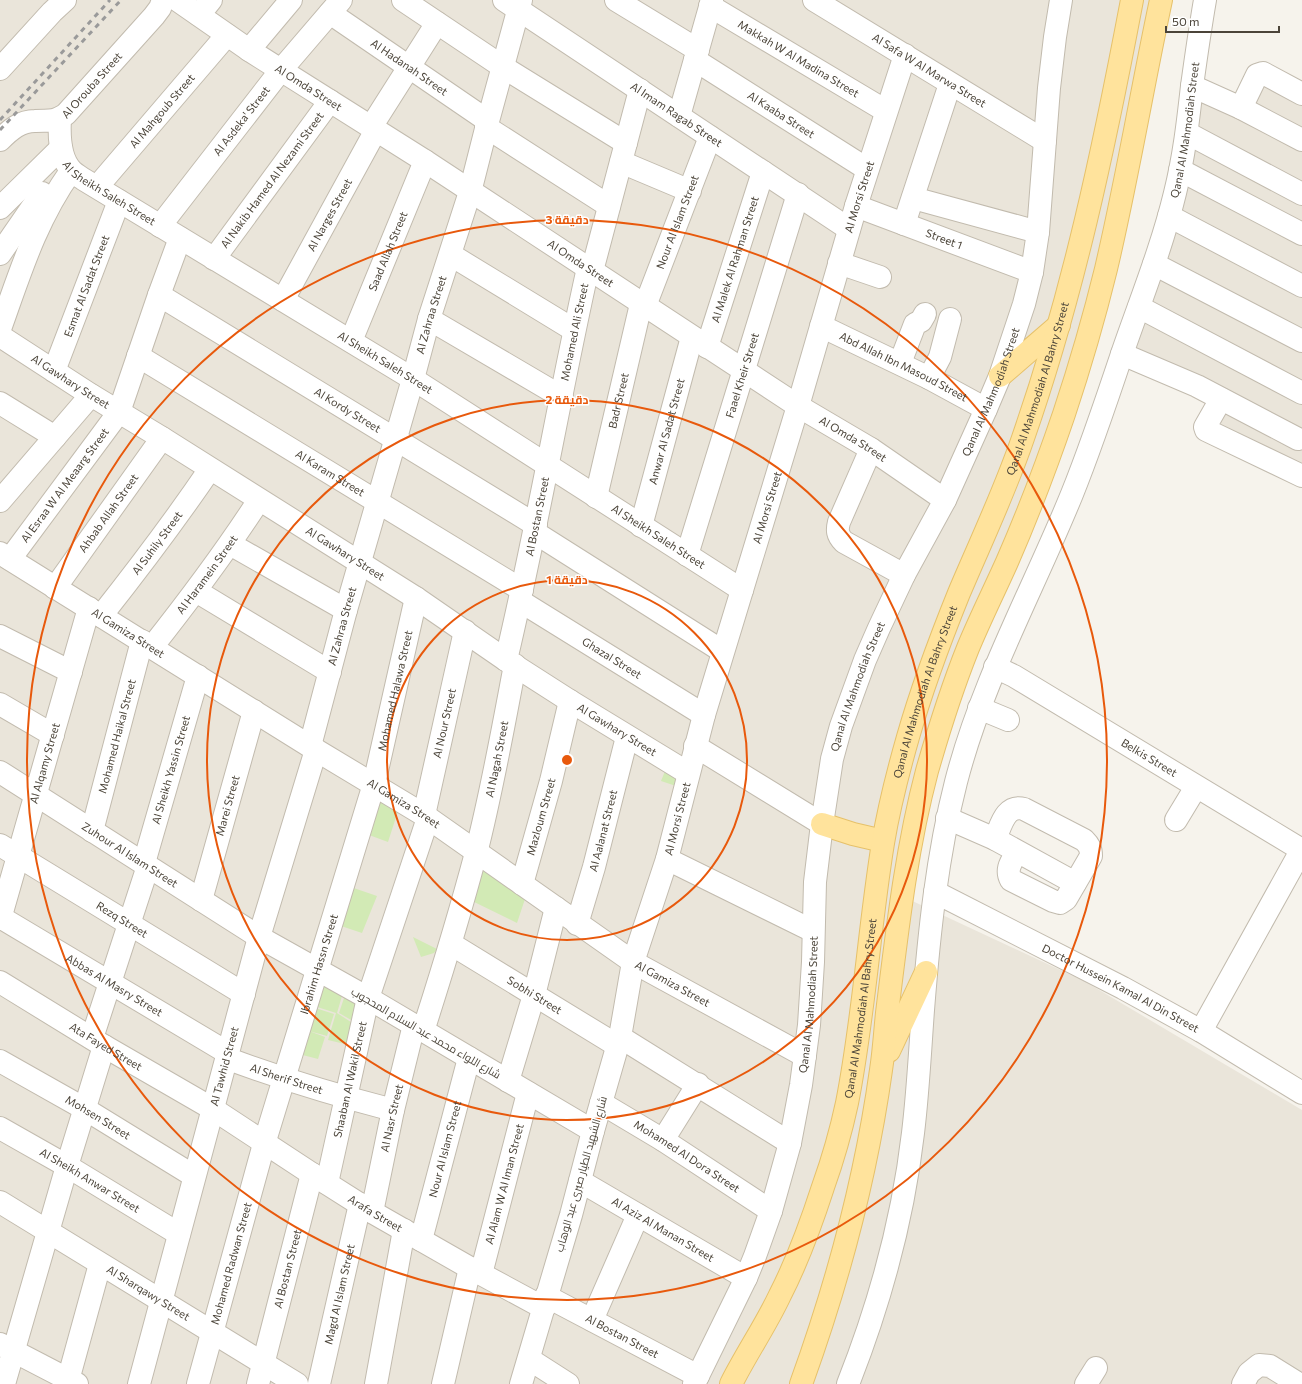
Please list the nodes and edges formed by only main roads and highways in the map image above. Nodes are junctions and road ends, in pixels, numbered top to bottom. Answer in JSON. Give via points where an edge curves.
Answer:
{"nodes":[{"id":1,"x":1132,"y":0,"type":"edge"},
{"id":2,"x":1161,"y":0,"type":"edge"},
{"id":3,"x":1059,"y":325,"type":"junction"},
{"id":4,"x":1000,"y":376,"type":"road end"},
{"id":5,"x":822,"y":824,"type":"road end"},
{"id":6,"x":883,"y":841,"type":"junction"},
{"id":7,"x":926,"y":972,"type":"road end"},
{"id":8,"x":882,"y":1067,"type":"junction"},
{"id":9,"x":731,"y":1384,"type":"edge"},
{"id":10,"x":801,"y":1384,"type":"edge"}],
"edges":[{"from":1,"to":3,"type":"main road","name":"Qanal Al Mahmodiah Al Bahry Street","via":[[1105,138]]},
{"from":2,"to":8,"type":"main road","via":[[1117,218],[1079,367],[1030,506],[968,648],[938,731],[926,774],[908,860]]},
{"from":3,"to":4,"type":"main road"},
{"from":3,"to":6,"type":"main road","name":"Qanal Al Mahmodiah Al Bahry Street","via":[[1022,443],[955,602],[923,688],[894,789]]},
{"from":5,"to":6,"type":"main road"},
{"from":6,"to":9,"type":"main road","name":"Qanal Al Mahmodiah Al Bahry Street","via":[[855,1055],[847,1106],[834,1156],[800,1253],[779,1299]]},
{"from":7,"to":8,"type":"main road"},
{"from":8,"to":10,"type":"main road","via":[[852,1221],[825,1314]]}]}
